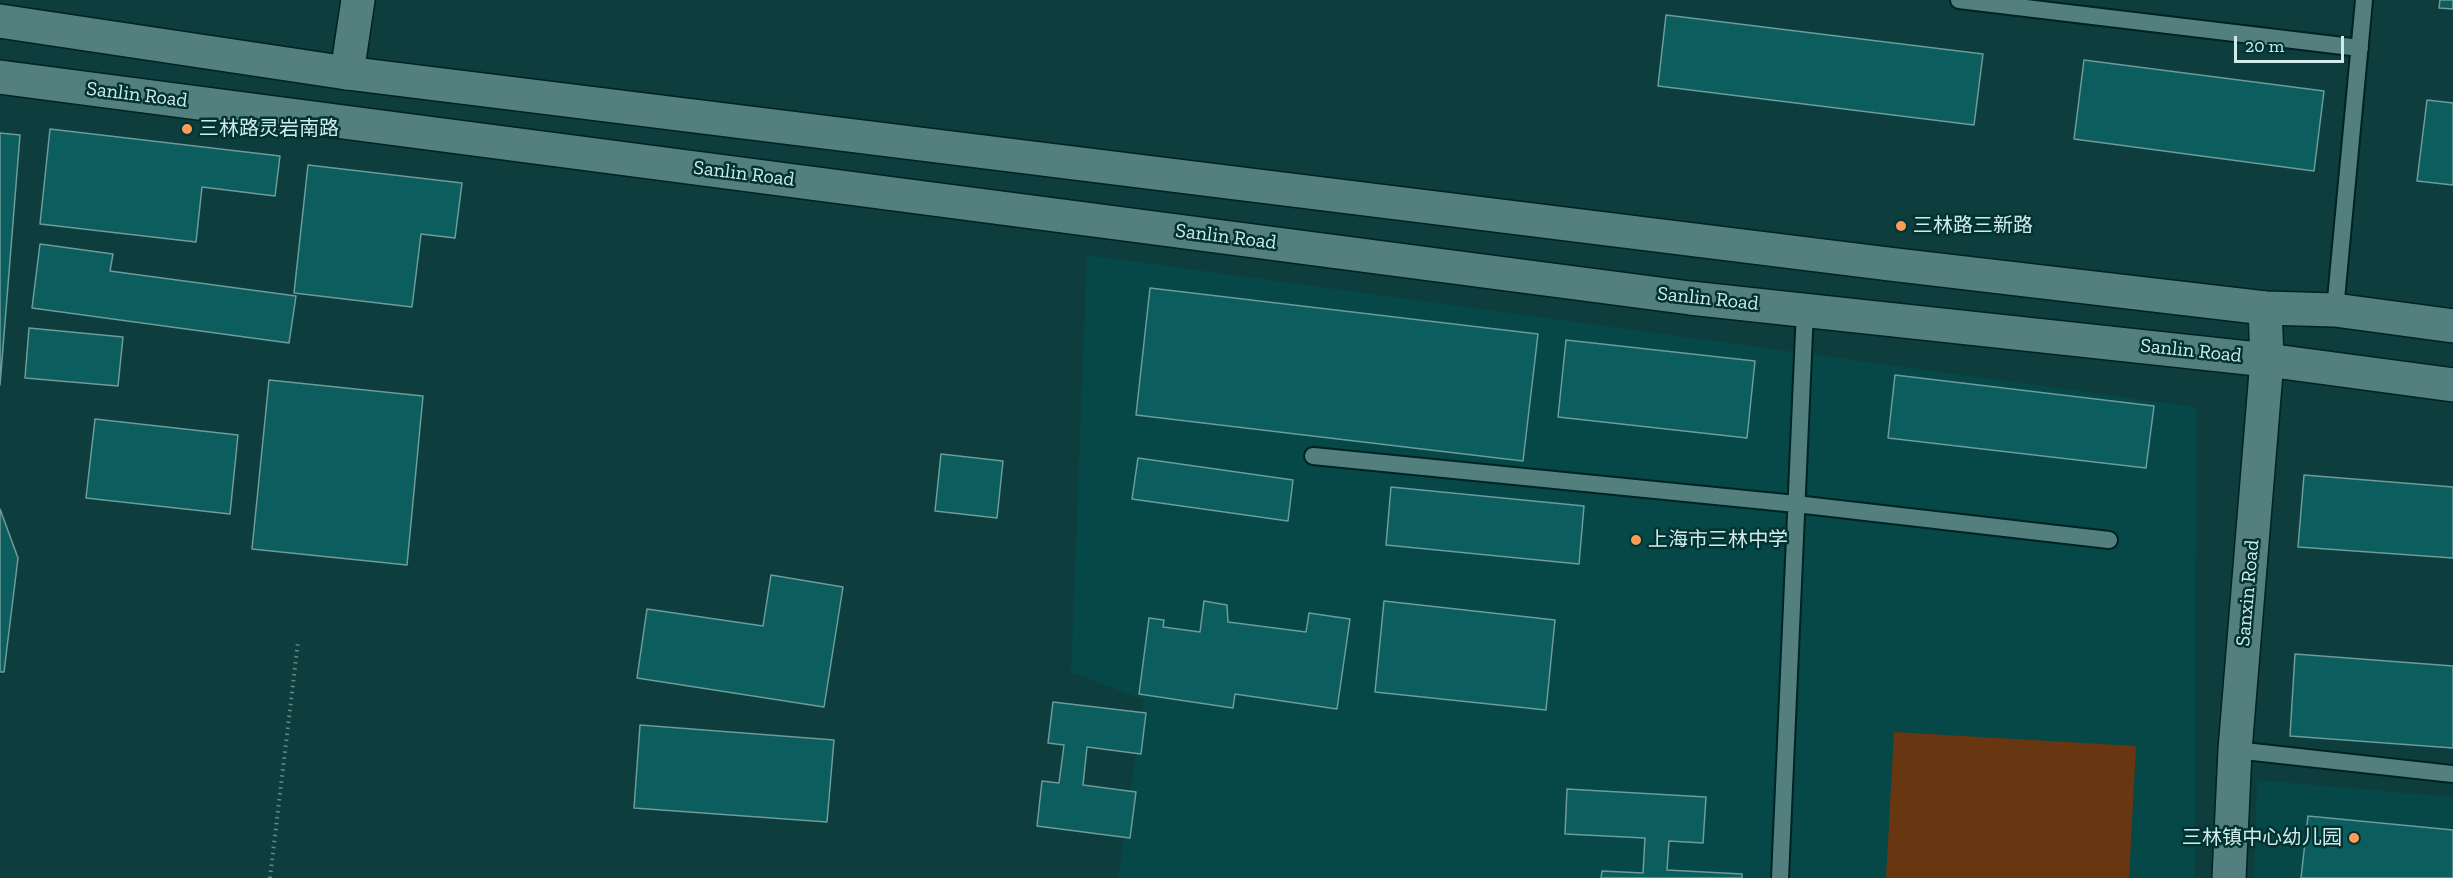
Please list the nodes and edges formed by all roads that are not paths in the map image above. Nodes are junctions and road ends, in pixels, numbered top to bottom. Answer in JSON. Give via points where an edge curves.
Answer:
{"nodes":[{"id":1,"x":358,"y":0,"type":"edge"},
{"id":2,"x":1959,"y":0,"type":"edge"},
{"id":3,"x":2364,"y":0,"type":"edge"},
{"id":4,"x":0,"y":21,"type":"edge"},
{"id":5,"x":2360,"y":48,"type":"junction"},
{"id":6,"x":347,"y":73,"type":"junction"},
{"id":7,"x":0,"y":77,"type":"edge"},
{"id":8,"x":2265,"y":308,"type":"junction"},
{"id":9,"x":1805,"y":310,"type":"junction"},
{"id":10,"x":2335,"y":310,"type":"junction"},
{"id":11,"x":2453,"y":326,"type":"edge"},
{"id":12,"x":2266,"y":360,"type":"junction"},
{"id":13,"x":2453,"y":386,"type":"edge"},
{"id":14,"x":1313,"y":456,"type":"dead end"},
{"id":15,"x":1796,"y":504,"type":"junction"},
{"id":16,"x":2109,"y":540,"type":"dead end"},
{"id":17,"x":2235,"y":750,"type":"junction"},
{"id":18,"x":2453,"y":774,"type":"edge"},
{"id":19,"x":1780,"y":878,"type":"edge"},
{"id":20,"x":2229,"y":878,"type":"edge"}],
"edges":[{"from":1,"to":6,"type":"main road"},
{"from":2,"to":5,"type":"lane"},
{"from":3,"to":5,"type":"lane"},
{"from":4,"to":6,"type":"main road"},
{"from":5,"to":10,"type":"lane"},
{"from":6,"to":8,"type":"main road"},
{"from":7,"to":9,"type":"main road","name":"Sanlin Road"},
{"from":8,"to":10,"type":"main road"},
{"from":8,"to":12,"type":"main road","name":"Sanxin Road"},
{"from":9,"to":12,"type":"main road","name":"Sanlin Road"},
{"from":9,"to":15,"type":"lane"},
{"from":10,"to":11,"type":"main road"},
{"from":12,"to":13,"type":"main road","name":"Sanlin Road"},
{"from":12,"to":17,"type":"main road","name":"Sanxin Road"},
{"from":14,"to":15,"type":"lane"},
{"from":15,"to":16,"type":"lane"},
{"from":15,"to":19,"type":"lane"},
{"from":17,"to":18,"type":"lane"},
{"from":17,"to":20,"type":"main road","name":"Sanxin Road"}]}
